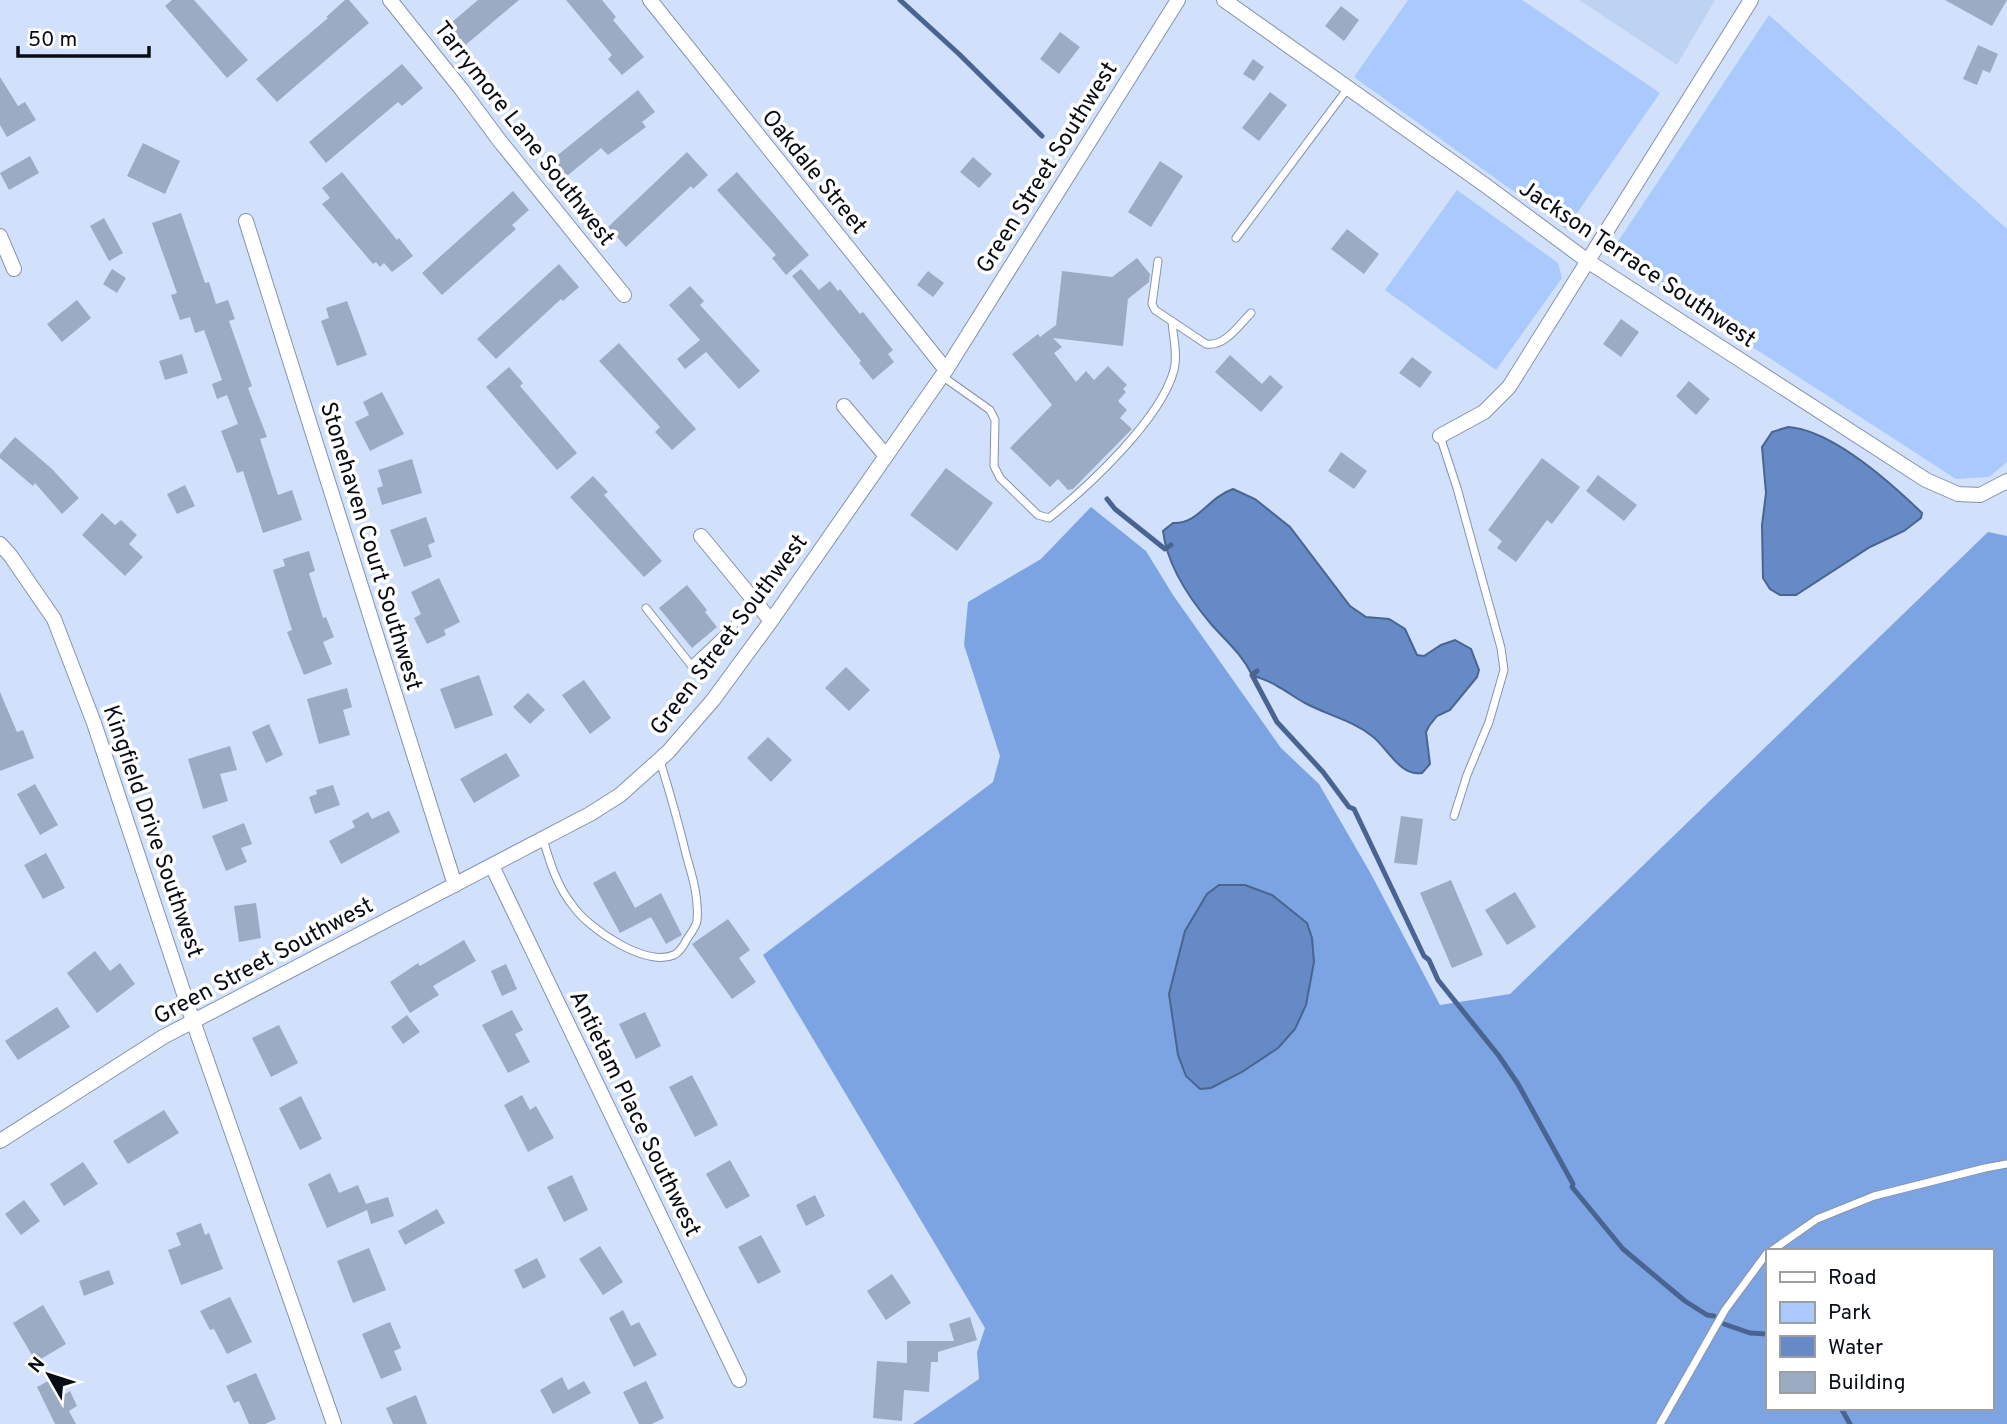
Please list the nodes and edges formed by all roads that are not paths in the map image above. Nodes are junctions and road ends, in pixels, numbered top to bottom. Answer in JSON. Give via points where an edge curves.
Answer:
{"nodes":[{"id":1,"x":390,"y":0,"type":"edge"},
{"id":2,"x":650,"y":0,"type":"edge"},
{"id":3,"x":1178,"y":0,"type":"edge"},
{"id":4,"x":1224,"y":0,"type":"edge"},
{"id":5,"x":1751,"y":0,"type":"edge"},
{"id":6,"x":1348,"y":88,"type":"junction"},
{"id":7,"x":246,"y":221,"type":"dead end"},
{"id":8,"x":0,"y":236,"type":"edge"},
{"id":9,"x":1236,"y":238,"type":"dead end"},
{"id":10,"x":1158,"y":261,"type":"dead end"},
{"id":11,"x":1588,"y":262,"type":"junction"},
{"id":12,"x":14,"y":269,"type":"dead end"},
{"id":13,"x":624,"y":295,"type":"dead end"},
{"id":14,"x":1251,"y":313,"type":"dead end"},
{"id":15,"x":1172,"y":321,"type":"junction"},
{"id":16,"x":944,"y":373,"type":"junction"},
{"id":17,"x":844,"y":406,"type":"dead end"},
{"id":18,"x":1440,"y":436,"type":"joint"},
{"id":19,"x":886,"y":456,"type":"junction"},
{"id":20,"x":2007,"y":481,"type":"edge"},
{"id":21,"x":701,"y":536,"type":"dead end"},
{"id":22,"x":0,"y":544,"type":"edge"},
{"id":23,"x":757,"y":603,"type":"junction"},
{"id":24,"x":646,"y":608,"type":"dead end"},
{"id":25,"x":771,"y":621,"type":"junction"},
{"id":26,"x":660,"y":761,"type":"junction"},
{"id":27,"x":1454,"y":816,"type":"dead end"},
{"id":28,"x":543,"y":839,"type":"junction"},
{"id":29,"x":492,"y":866,"type":"junction"},
{"id":30,"x":455,"y":885,"type":"junction"},
{"id":31,"x":193,"y":1021,"type":"junction"},
{"id":32,"x":0,"y":1141,"type":"edge"},
{"id":33,"x":2007,"y":1164,"type":"edge"},
{"id":34,"x":1773,"y":1249,"type":"edge"},
{"id":35,"x":1766,"y":1256,"type":"edge"},
{"id":36,"x":738,"y":1380,"type":"dead end"},
{"id":37,"x":334,"y":1424,"type":"edge"},
{"id":38,"x":1660,"y":1424,"type":"edge"}],
"edges":[{"from":1,"to":13,"type":"street","name":"Tarrymore Lane Southwest"},
{"from":2,"to":16,"type":"street","name":"Oakdale Street"},
{"from":3,"to":16,"type":"street","name":"Green Street Southwest"},
{"from":4,"to":6,"type":"street","name":"Jackson Terrace Southwest"},
{"from":5,"to":11,"type":"street"},
{"from":6,"to":9,"type":"lane"},
{"from":6,"to":11,"type":"street","name":"Jackson Terrace Southwest"},
{"from":7,"to":30,"type":"street","name":"Stonehaven Court Southwest"},
{"from":8,"to":12,"type":"street"},
{"from":10,"to":15,"type":"lane","via":[[1152,303]]},
{"from":11,"to":18,"type":"street","via":[[1509,387],[1484,412]]},
{"from":11,"to":20,"type":"street","name":"Jackson Terrace Southwest","via":[[1926,480],[1958,494],[1980,495]]},
{"from":14,"to":15,"type":"lane","via":[[1214,345]]},
{"from":15,"to":16,"type":"lane","via":[[1174,372],[1150,416],[1106,466],[1049,518],[1038,516],[1000,478],[994,466],[995,420],[990,410]]},
{"from":16,"to":19,"type":"street","name":"Green Street Southwest"},
{"from":17,"to":19,"type":"street"},
{"from":18,"to":27,"type":"lane","via":[[1504,670]]},
{"from":19,"to":25,"type":"street","name":"Green Street Southwest"},
{"from":21,"to":23,"type":"street"},
{"from":22,"to":31,"type":"street","name":"Kingfield Drive Southwest","via":[[54,619],[94,723]]},
{"from":23,"to":24,"type":"lane","via":[[691,665]]},
{"from":23,"to":25,"type":"street"},
{"from":25,"to":26,"type":"street","name":"Green Street Southwest","via":[[713,700]]},
{"from":26,"to":28,"type":"street","name":"Green Street Southwest","via":[[620,795]]},
{"from":26,"to":28,"type":"lane","via":[[696,894],[697,923],[673,956],[627,948],[590,925],[555,879]]},
{"from":28,"to":29,"type":"street","name":"Green Street Southwest"},
{"from":29,"to":30,"type":"street","name":"Green Street Southwest"},
{"from":29,"to":36,"type":"street","name":"Antietam Place Southwest"},
{"from":30,"to":31,"type":"street","name":"Green Street Southwest"},
{"from":31,"to":32,"type":"street","name":"Green Street Southwest"},
{"from":31,"to":37,"type":"street","name":"Kingfield Drive Southwest"},
{"from":33,"to":34,"type":"lane","via":[[1874,1196],[1817,1219]]},
{"from":35,"to":38,"type":"lane","via":[[1725,1310]]}]}
